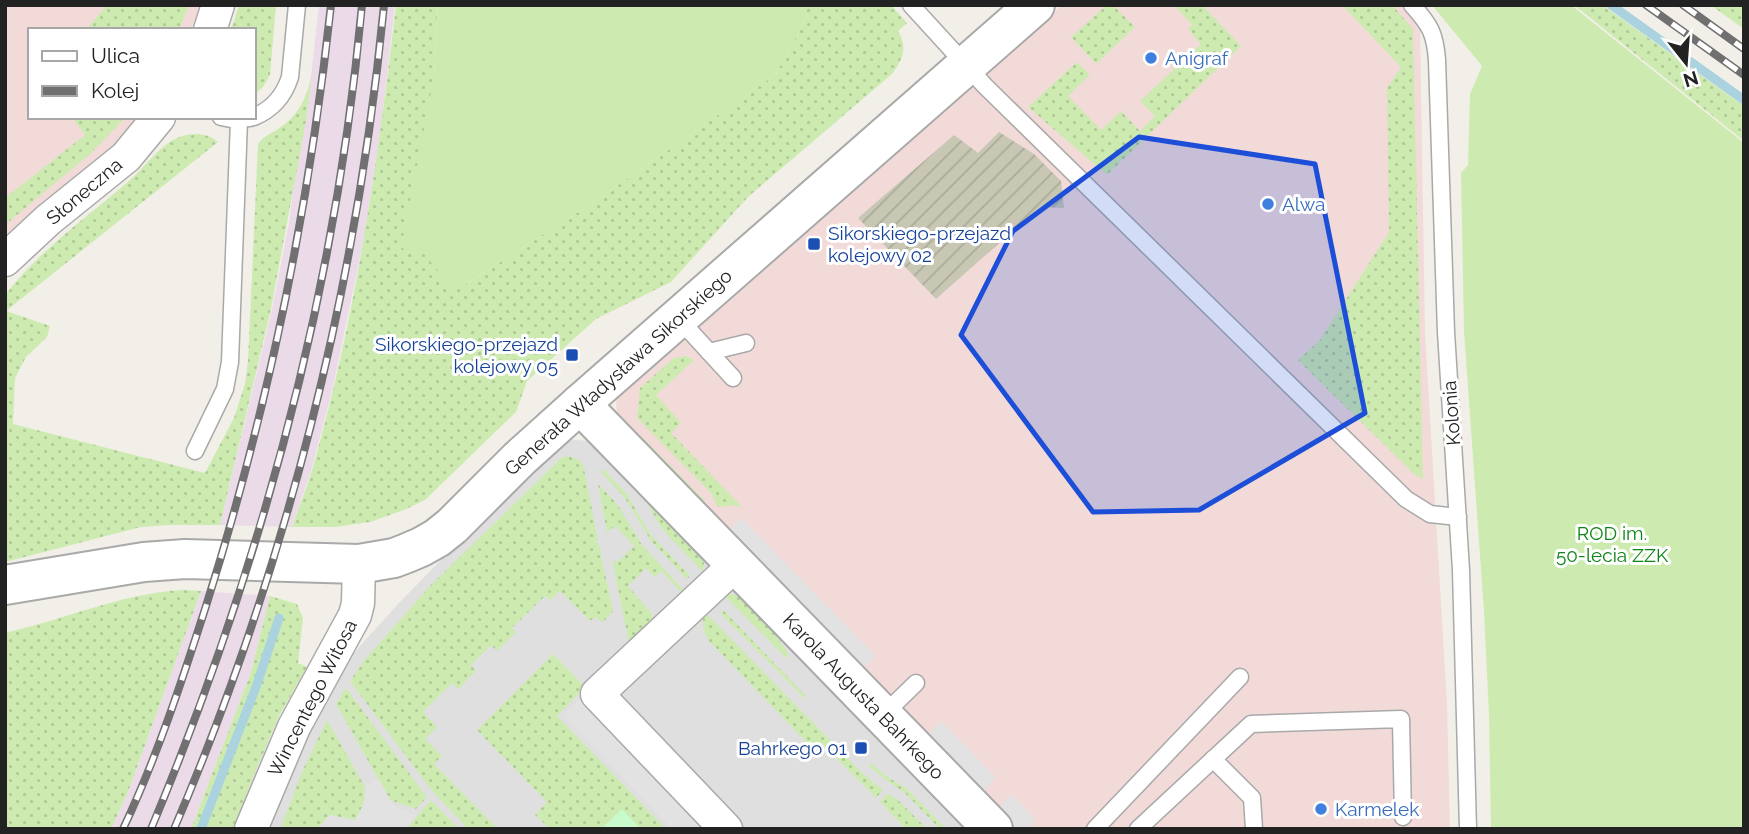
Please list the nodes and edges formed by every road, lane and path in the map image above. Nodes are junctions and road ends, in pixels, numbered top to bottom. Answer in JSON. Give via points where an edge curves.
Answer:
{"nodes":[{"id":1,"x":218,"y":5,"type":"edge"},
{"id":2,"x":297,"y":5,"type":"edge"},
{"id":3,"x":911,"y":5,"type":"edge"},
{"id":4,"x":1035,"y":5,"type":"edge"},
{"id":5,"x":1412,"y":5,"type":"edge"},
{"id":6,"x":211,"y":28,"type":"edge"},
{"id":7,"x":966,"y":65,"type":"junction"},
{"id":8,"x":256,"y":115,"type":"edge"},
{"id":9,"x":157,"y":119,"type":"edge"},
{"id":10,"x":248,"y":119,"type":"edge"},
{"id":11,"x":5,"y":260,"type":"edge"},
{"id":12,"x":677,"y":317,"type":"junction"},
{"id":13,"x":746,"y":343,"type":"dead end"},
{"id":14,"x":709,"y":352,"type":"junction"},
{"id":15,"x":733,"y":378,"type":"dead end"},
{"id":16,"x":580,"y":404,"type":"junction"},
{"id":17,"x":195,"y":451,"type":"dead end"},
{"id":18,"x":1458,"y":517,"type":"junction"},
{"id":19,"x":133,"y":564,"type":"junction"},
{"id":20,"x":359,"y":564,"type":"junction"},
{"id":21,"x":736,"y":564,"type":"junction"},
{"id":22,"x":5,"y":585,"type":"edge"},
{"id":23,"x":5,"y":610,"type":"edge"},
{"id":24,"x":1240,"y":677,"type":"dead end"},
{"id":25,"x":916,"y":682,"type":"dead end"},
{"id":26,"x":883,"y":715,"type":"junction"},
{"id":27,"x":1213,"y":759,"type":"junction"},
{"id":28,"x":1403,"y":817,"type":"dead end"},
{"id":29,"x":251,"y":829,"type":"edge"},
{"id":30,"x":726,"y":829,"type":"edge"},
{"id":31,"x":993,"y":829,"type":"edge"},
{"id":32,"x":1095,"y":829,"type":"edge"},
{"id":33,"x":1138,"y":829,"type":"edge"},
{"id":34,"x":1254,"y":829,"type":"edge"},
{"id":35,"x":1468,"y":829,"type":"edge"}],
"edges":[{"from":1,"to":6,"type":"street"},
{"from":2,"to":8,"type":"lane","via":[[288,84],[270,109]]},
{"from":3,"to":7,"type":"lane"},
{"from":4,"to":7,"type":"street","name":"Generała Władysława Sikorskiego"},
{"from":5,"to":18,"type":"lane","name":"Kolonia","via":[[1427,22],[1436,50]]},
{"from":7,"to":12,"type":"street","name":"Generała Władysława Sikorskiego"},
{"from":7,"to":18,"type":"lane","via":[[1406,499],[1430,514]]},
{"from":9,"to":11,"type":"street","name":"Słoneczna","via":[[125,157]]},
{"from":10,"to":17,"type":"lane","via":[[230,362],[225,388]]},
{"from":12,"to":14,"type":"lane"},
{"from":12,"to":16,"type":"street","name":"Generała Władysława Sikorskiego"},
{"from":13,"to":14,"type":"lane"},
{"from":14,"to":15,"type":"lane"},
{"from":16,"to":20,"type":"street","name":"Generała Władysława Sikorskiego","via":[[437,538],[394,558]]},
{"from":16,"to":21,"type":"street","name":"Karola Augusta Bahrkego"},
{"from":18,"to":35,"type":"lane","name":"Kolonia"},
{"from":19,"to":20,"type":"street","name":"Generała Władysława Sikorskiego","via":[[171,559]]},
{"from":19,"to":22,"type":"street","name":"Generała Władysława Sikorskiego"},
{"from":19,"to":23,"type":"street","name":"Generała Władysława Sikorskiego"},
{"from":20,"to":29,"type":"street","name":"Wincentego Witosa","via":[[355,615],[294,727]]},
{"from":21,"to":26,"type":"street","name":"Karola Augusta Bahrkego"},
{"from":21,"to":30,"type":"street","via":[[597,694]]},
{"from":24,"to":32,"type":"lane"},
{"from":25,"to":26,"type":"lane"},
{"from":26,"to":31,"type":"street","name":"Karola Augusta Bahrkego"},
{"from":27,"to":28,"type":"lane","via":[[1251,724],[1401,719]]},
{"from":27,"to":33,"type":"lane"},
{"from":27,"to":34,"type":"lane","via":[[1252,798]]}]}
